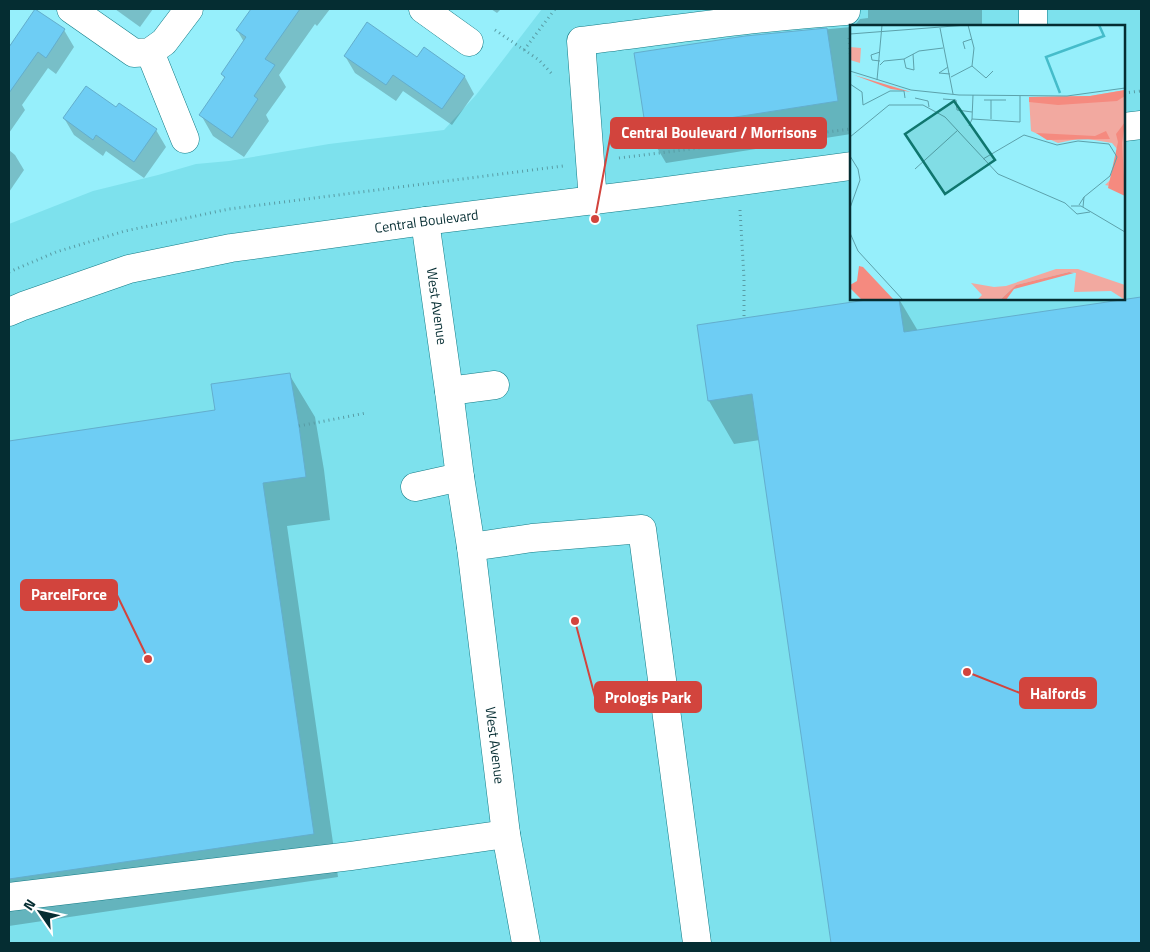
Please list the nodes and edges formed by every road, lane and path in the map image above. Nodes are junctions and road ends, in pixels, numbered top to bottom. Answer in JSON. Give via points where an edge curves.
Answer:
{"nodes":[{"id":1,"x":71,"y":9,"type":"edge"},
{"id":2,"x":190,"y":9,"type":"edge"},
{"id":3,"x":423,"y":9,"type":"edge"},
{"id":4,"x":555,"y":9,"type":"edge"},
{"id":5,"x":846,"y":9,"type":"edge"},
{"id":6,"x":1033,"y":9,"type":"edge"},
{"id":7,"x":1033,"y":25,"type":"edge"},
{"id":8,"x":494,"y":29,"type":"dead end"},
{"id":9,"x":469,"y":42,"type":"dead end"},
{"id":10,"x":524,"y":50,"type":"junction"},
{"id":11,"x":150,"y":52,"type":"junction"},
{"id":12,"x":555,"y":76,"type":"dead end"},
{"id":13,"x":1141,"y":91,"type":"edge"},
{"id":14,"x":1125,"y":94,"type":"edge"},
{"id":15,"x":1141,"y":125,"type":"edge"},
{"id":16,"x":1125,"y":127,"type":"edge"},
{"id":17,"x":850,"y":128,"type":"edge"},
{"id":18,"x":185,"y":139,"type":"dead end"},
{"id":19,"x":590,"y":162,"type":"junction"},
{"id":20,"x":850,"y":166,"type":"edge"},
{"id":21,"x":738,"y":182,"type":"junction"},
{"id":22,"x":593,"y":201,"type":"junction"},
{"id":23,"x":425,"y":221,"type":"junction"},
{"id":24,"x":9,"y":272,"type":"edge"},
{"id":25,"x":9,"y":312,"type":"edge"},
{"id":26,"x":744,"y":318,"type":"dead end"},
{"id":27,"x":495,"y":385,"type":"dead end"},
{"id":28,"x":449,"y":391,"type":"junction"},
{"id":29,"x":366,"y":413,"type":"dead end"},
{"id":30,"x":300,"y":426,"type":"dead end"},
{"id":31,"x":460,"y":478,"type":"junction"},
{"id":32,"x":416,"y":487,"type":"dead end"},
{"id":33,"x":471,"y":547,"type":"junction"},
{"id":34,"x":506,"y":834,"type":"junction"},
{"id":35,"x":9,"y":897,"type":"edge"},
{"id":36,"x":526,"y":943,"type":"edge"},
{"id":37,"x":697,"y":943,"type":"edge"}],
"edges":[{"from":1,"to":11,"type":"street","via":[[134,53]]},
{"from":2,"to":11,"type":"street","via":[[164,42]]},
{"from":3,"to":9,"type":"street"},
{"from":4,"to":10,"type":"path"},
{"from":5,"to":19,"type":"street","via":[[581,41]]},
{"from":6,"to":7,"type":"street"},
{"from":8,"to":10,"type":"path"},
{"from":10,"to":12,"type":"path"},
{"from":11,"to":18,"type":"street"},
{"from":13,"to":14,"type":"path"},
{"from":15,"to":16,"type":"street"},
{"from":17,"to":19,"type":"path"},
{"from":19,"to":22,"type":"street"},
{"from":19,"to":24,"type":"path","via":[[229,209],[125,231],[56,252]]},
{"from":20,"to":21,"type":"street","name":"Central Boulevard"},
{"from":21,"to":22,"type":"street","name":"Central Boulevard"},
{"from":21,"to":26,"type":"path"},
{"from":22,"to":23,"type":"street","name":"Central Boulevard"},
{"from":23,"to":25,"type":"street","name":"Central Boulevard","via":[[231,248],[129,269]]},
{"from":23,"to":28,"type":"street","name":"West Avenue"},
{"from":27,"to":28,"type":"street"},
{"from":28,"to":31,"type":"street","name":"West Avenue"},
{"from":29,"to":30,"type":"path"},
{"from":31,"to":32,"type":"street"},
{"from":31,"to":33,"type":"street","name":"West Avenue"},
{"from":33,"to":34,"type":"street","name":"West Avenue"},
{"from":33,"to":37,"type":"street","via":[[532,538],[642,529]]},
{"from":34,"to":35,"type":"street"},
{"from":34,"to":36,"type":"street","name":"West Avenue"}]}
